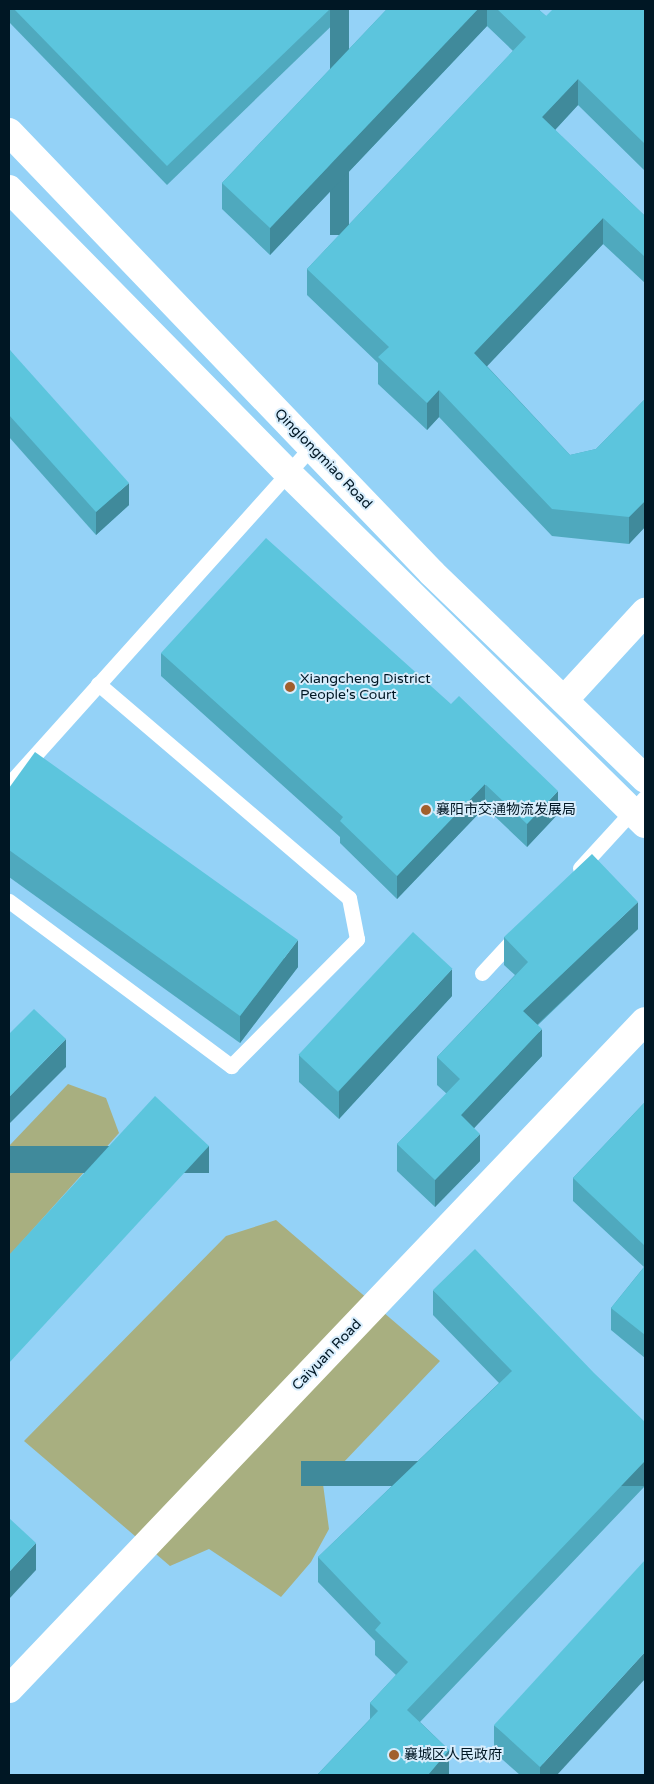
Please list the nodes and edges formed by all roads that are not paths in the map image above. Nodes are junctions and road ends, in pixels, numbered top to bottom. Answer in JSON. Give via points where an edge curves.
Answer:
{"nodes":[{"id":1,"x":9,"y":132,"type":"edge"},
{"id":2,"x":9,"y":189,"type":"edge"},
{"id":3,"x":311,"y":447,"type":"junction"},
{"id":4,"x":287,"y":472,"type":"junction"},
{"id":5,"x":645,"y":612,"type":"edge"},
{"id":6,"x":98,"y":684,"type":"junction"},
{"id":7,"x":564,"y":700,"type":"junction"},
{"id":8,"x":645,"y":779,"type":"edge"},
{"id":9,"x":9,"y":784,"type":"edge"},
{"id":10,"x":641,"y":811,"type":"edge"},
{"id":11,"x":567,"y":882,"type":"edge"},
{"id":12,"x":9,"y":901,"type":"edge"},
{"id":13,"x":528,"y":924,"type":"edge"},
{"id":14,"x":482,"y":973,"type":"dead end"},
{"id":15,"x":645,"y":1021,"type":"edge"},
{"id":16,"x":9,"y":1689,"type":"edge"}],
"edges":[{"from":1,"to":3,"type":"street","name":"Qinglongmiao Road"},
{"from":2,"to":4,"type":"street"},
{"from":3,"to":4,"type":"lane"},
{"from":3,"to":7,"type":"street","name":"Qinglongmiao Road","via":[[432,573]]},
{"from":4,"to":6,"type":"lane"},
{"from":4,"to":10,"type":"street"},
{"from":5,"to":7,"type":"street"},
{"from":6,"to":9,"type":"lane"},
{"from":6,"to":12,"type":"lane","via":[[349,898],[358,938],[231,1066]]},
{"from":7,"to":8,"type":"street","name":"Qinglongmiao Road"},
{"from":10,"to":11,"type":"lane"},
{"from":13,"to":14,"type":"lane"},
{"from":15,"to":16,"type":"street","name":"Caiyuan Road"}]}
